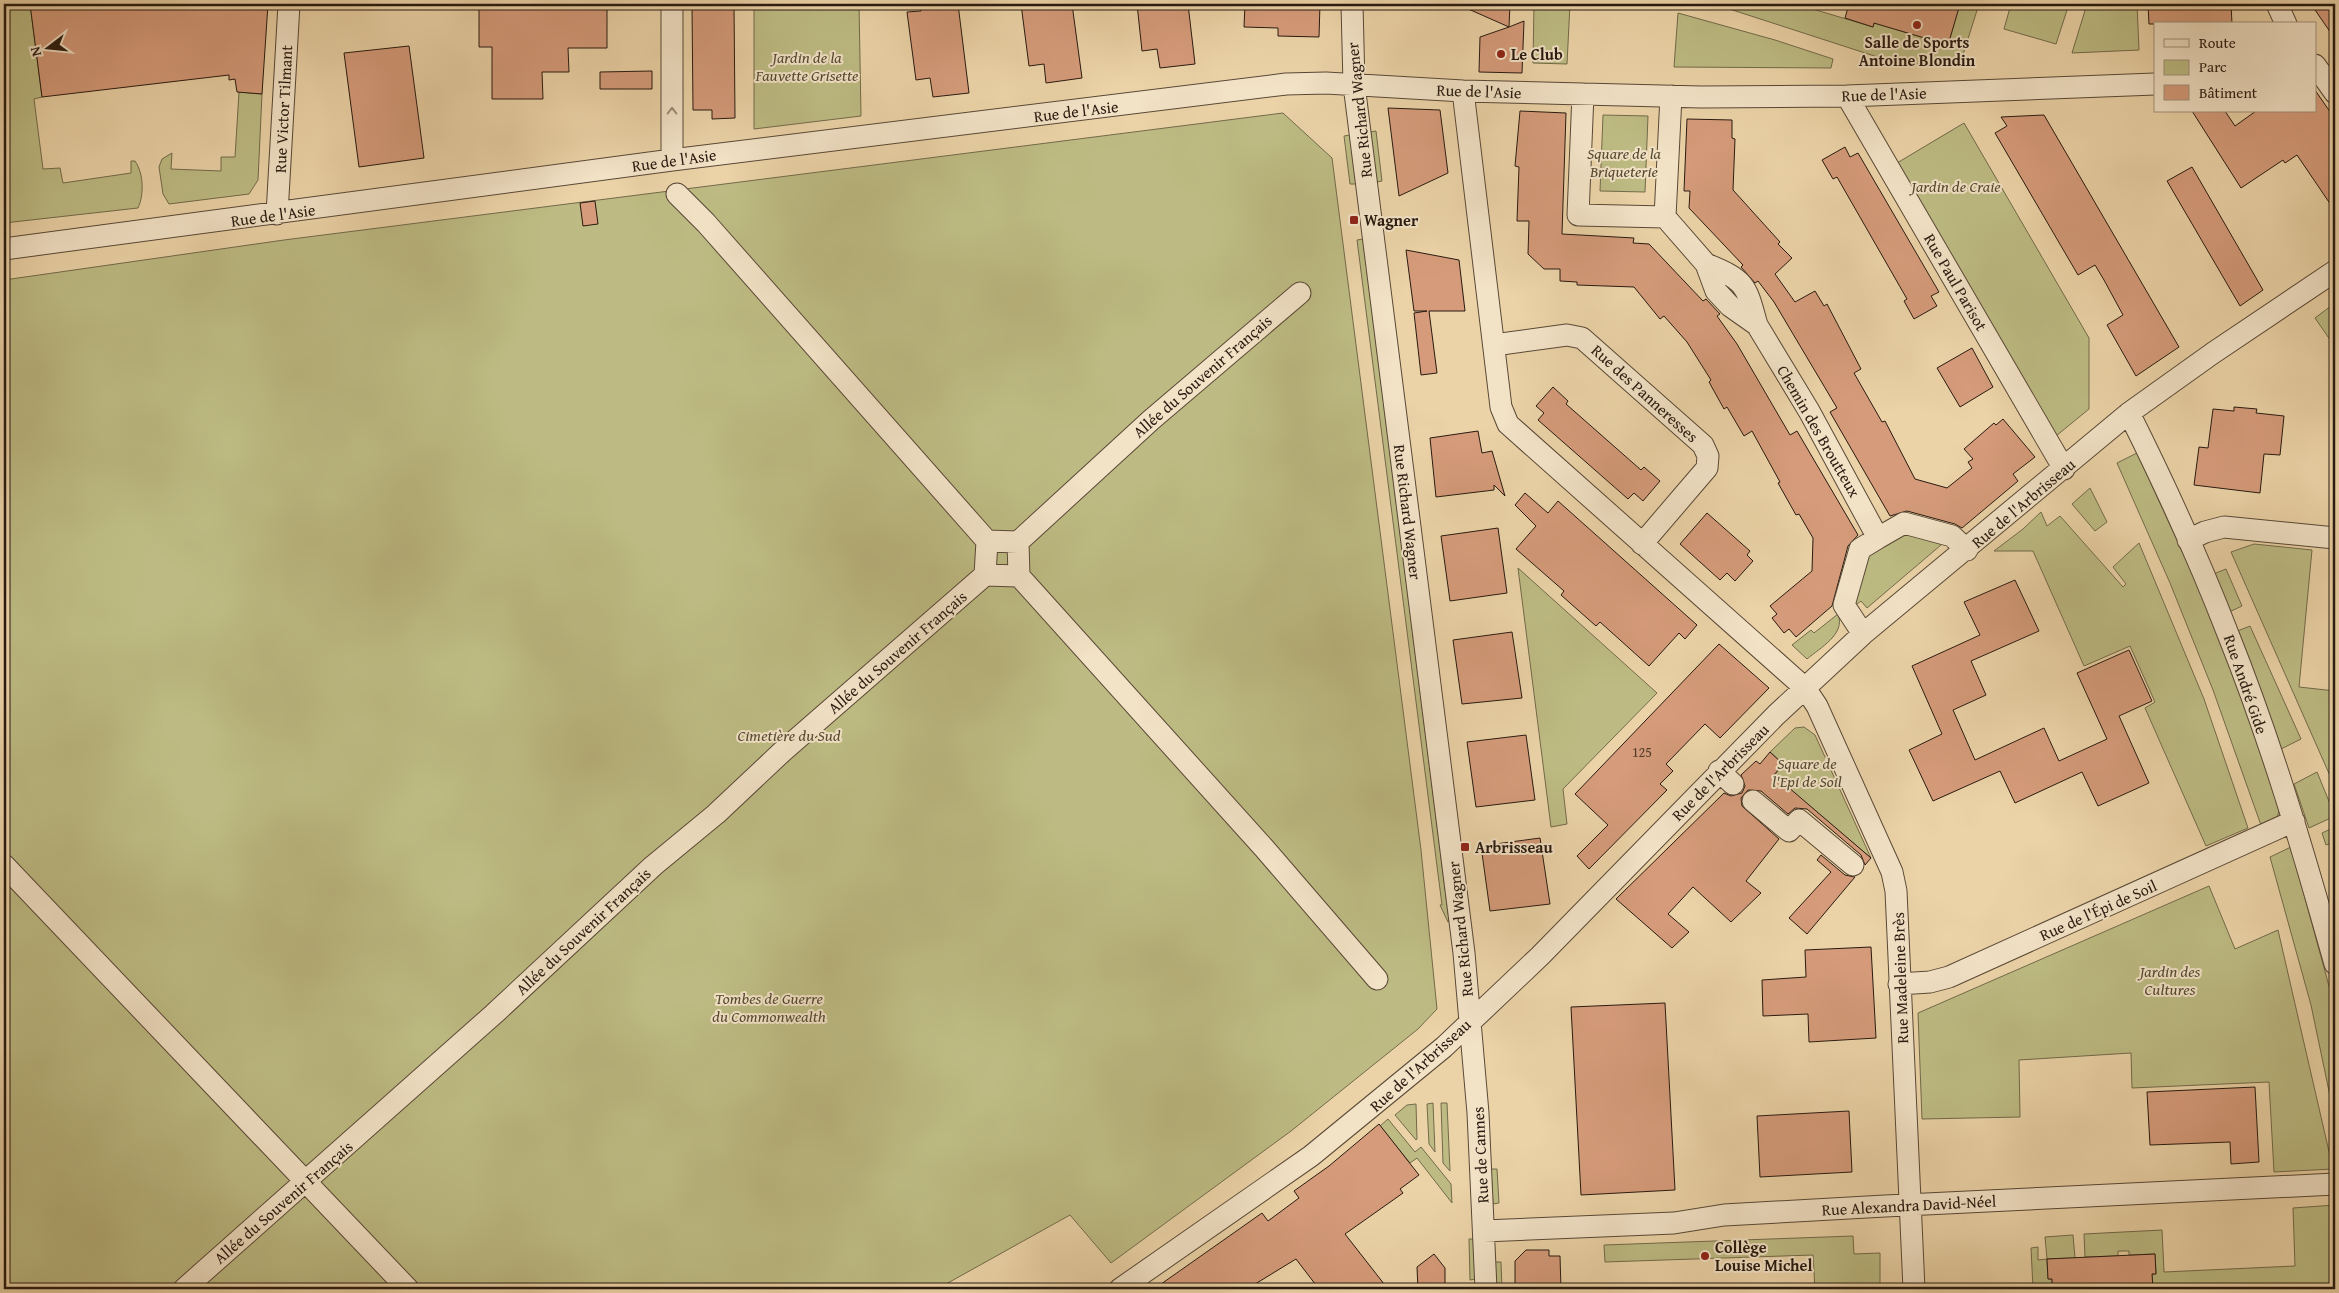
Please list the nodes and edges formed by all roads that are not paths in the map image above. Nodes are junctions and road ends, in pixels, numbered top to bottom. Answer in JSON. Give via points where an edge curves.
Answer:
{"nodes":[{"id":1,"x":289,"y":4,"type":"edge"},
{"id":2,"x":672,"y":4,"type":"edge"},
{"id":3,"x":1352,"y":4,"type":"edge"},
{"id":4,"x":2277,"y":4,"type":"edge"},
{"id":5,"x":2285,"y":22,"type":"edge"},
{"id":6,"x":2317,"y":70,"type":"edge"},
{"id":7,"x":1354,"y":84,"type":"junction"},
{"id":8,"x":2154,"y":84,"type":"edge"},
{"id":9,"x":1464,"y":91,"type":"junction"},
{"id":10,"x":2335,"y":93,"type":"edge"},
{"id":11,"x":1583,"y":94,"type":"junction"},
{"id":12,"x":1671,"y":96,"type":"junction"},
{"id":13,"x":1847,"y":96,"type":"junction"},
{"id":14,"x":672,"y":160,"type":"junction"},
{"id":15,"x":676,"y":194,"type":"dead end"},
{"id":16,"x":276,"y":214,"type":"junction"},
{"id":17,"x":1665,"y":217,"type":"junction"},
{"id":18,"x":4,"y":249,"type":"edge"},
{"id":19,"x":2335,"y":271,"type":"edge"},
{"id":20,"x":1300,"y":292,"type":"dead end"},
{"id":21,"x":1494,"y":345,"type":"junction"},
{"id":22,"x":2129,"y":413,"type":"junction"},
{"id":23,"x":2064,"y":469,"type":"junction"},
{"id":24,"x":1878,"y":538,"type":"junction"},
{"id":25,"x":2335,"y":538,"type":"edge"},
{"id":26,"x":2188,"y":540,"type":"junction"},
{"id":27,"x":987,"y":541,"type":"junction"},
{"id":28,"x":1018,"y":542,"type":"junction"},
{"id":29,"x":1642,"y":544,"type":"junction"},
{"id":30,"x":1967,"y":550,"type":"junction"},
{"id":31,"x":985,"y":575,"type":"junction"},
{"id":32,"x":1019,"y":576,"type":"junction"},
{"id":33,"x":1864,"y":634,"type":"junction"},
{"id":34,"x":1805,"y":688,"type":"junction"},
{"id":35,"x":1753,"y":801,"type":"dead end"},
{"id":36,"x":2294,"y":821,"type":"junction"},
{"id":37,"x":4,"y":865,"type":"edge"},
{"id":38,"x":1853,"y":865,"type":"dead end"},
{"id":39,"x":2335,"y":964,"type":"edge"},
{"id":40,"x":1377,"y":980,"type":"dead end"},
{"id":41,"x":1899,"y":984,"type":"junction"},
{"id":42,"x":1470,"y":1020,"type":"junction"},
{"id":43,"x":307,"y":1182,"type":"junction"},
{"id":44,"x":2335,"y":1184,"type":"edge"},
{"id":45,"x":1910,"y":1205,"type":"junction"},
{"id":46,"x":1484,"y":1231,"type":"junction"},
{"id":47,"x":184,"y":1289,"type":"edge"},
{"id":48,"x":408,"y":1289,"type":"edge"},
{"id":49,"x":1120,"y":1289,"type":"edge"},
{"id":50,"x":1486,"y":1289,"type":"edge"},
{"id":51,"x":1914,"y":1289,"type":"edge"}],
"edges":[{"from":1,"to":16,"type":"street","name":"Rue Victor Tilmant"},
{"from":14,"to":2,"type":"street","one_way":true},
{"from":3,"to":7,"type":"street","name":"Rue Richard Wagner"},
{"from":4,"to":5,"type":"street"},
{"from":6,"to":10,"type":"street"},
{"from":7,"to":9,"type":"street","name":"Rue de l'Asie"},
{"from":7,"to":14,"type":"street","name":"Rue de l'Asie","via":[[1286,84]]},
{"from":7,"to":42,"type":"street","name":"Rue Richard Wagner","via":[[1459,907]]},
{"from":8,"to":13,"type":"street","name":"Rue de l'Asie"},
{"from":9,"to":11,"type":"street","name":"Rue de l'Asie"},
{"from":9,"to":21,"type":"street"},
{"from":11,"to":12,"type":"street","name":"Rue de l'Asie"},
{"from":11,"to":17,"type":"street","via":[[1578,215]]},
{"from":12,"to":13,"type":"street","name":"Rue de l'Asie"},
{"from":12,"to":17,"type":"street"},
{"from":13,"to":23,"type":"street","name":"Rue Paul Parisot"},
{"from":14,"to":16,"type":"street","name":"Rue de l'Asie"},
{"from":15,"to":27,"type":"street","via":[[706,223]]},
{"from":16,"to":18,"type":"street","name":"Rue de l'Asie"},
{"from":17,"to":24,"type":"street","name":"Chemin des Broutteux","via":[[1706,264],[1716,291],[1730,306],[1757,325],[1809,411]]},
{"from":19,"to":22,"type":"street","name":"Rue de l'Arbrisseau"},
{"from":20,"to":28,"type":"street","name":"Allée du Souvenir Français","via":[[1151,420]]},
{"from":21,"to":29,"type":"street","via":[[1501,407],[1508,424]]},
{"from":21,"to":29,"type":"street","name":"Rue des Panneresses","via":[[1567,335],[1582,338],[1703,445],[1708,456],[1707,468]]},
{"from":22,"to":23,"type":"street","name":"Rue de l'Arbrisseau"},
{"from":22,"to":26,"type":"street","name":"Rue André Gide"},
{"from":23,"to":30,"type":"street","name":"Rue de l'Arbrisseau"},
{"from":24,"to":30,"type":"street","via":[[1904,523],[1952,536]]},
{"from":24,"to":33,"type":"street","via":[[1860,549],[1844,605]]},
{"from":25,"to":26,"type":"street","via":[[2224,527]]},
{"from":26,"to":36,"type":"street","name":"Rue André Gide","via":[[2228,634]]},
{"from":27,"to":28,"type":"street"},
{"from":27,"to":31,"type":"street"},
{"from":28,"to":32,"type":"street"},
{"from":29,"to":34,"type":"street"},
{"from":30,"to":33,"type":"street","name":"Rue de l'Arbrisseau"},
{"from":31,"to":32,"type":"street"},
{"from":31,"to":43,"type":"street","name":"Allée du Souvenir Français","via":[[653,866]]},
{"from":32,"to":40,"type":"street","via":[[1264,848]]},
{"from":33,"to":34,"type":"street","name":"Rue de l'Arbrisseau"},
{"from":34,"to":41,"type":"street","name":"Rue Madeleine Brès","via":[[1817,706],[1892,872],[1896,891]]},
{"from":34,"to":42,"type":"street","name":"Rue de l'Arbrisseau","via":[[1726,778]]},
{"from":35,"to":38,"type":"street","via":[[1789,831],[1799,820]]},
{"from":36,"to":39,"type":"street","name":"Rue André Gide"},
{"from":36,"to":41,"type":"street","name":"Rue de l'Épi de Soil","via":[[1949,977]]},
{"from":37,"to":43,"type":"street"},
{"from":41,"to":45,"type":"street","name":"Rue Madeleine Brès"},
{"from":42,"to":46,"type":"street","name":"Rue de Cannes"},
{"from":42,"to":49,"type":"street","name":"Rue de l'Arbrisseau","via":[[1398,1087],[1311,1156]]},
{"from":43,"to":47,"type":"street","name":"Allée du Souvenir Français"},
{"from":43,"to":48,"type":"street"},
{"from":44,"to":45,"type":"street","name":"Rue Alexandra David-Néel"},
{"from":45,"to":46,"type":"street","name":"Rue Alexandra David-Néel","via":[[1724,1214],[1674,1223]]},
{"from":45,"to":51,"type":"street","name":"Rue Madeleine Brès"},
{"from":46,"to":50,"type":"street","name":"Rue de Cannes"}]}
